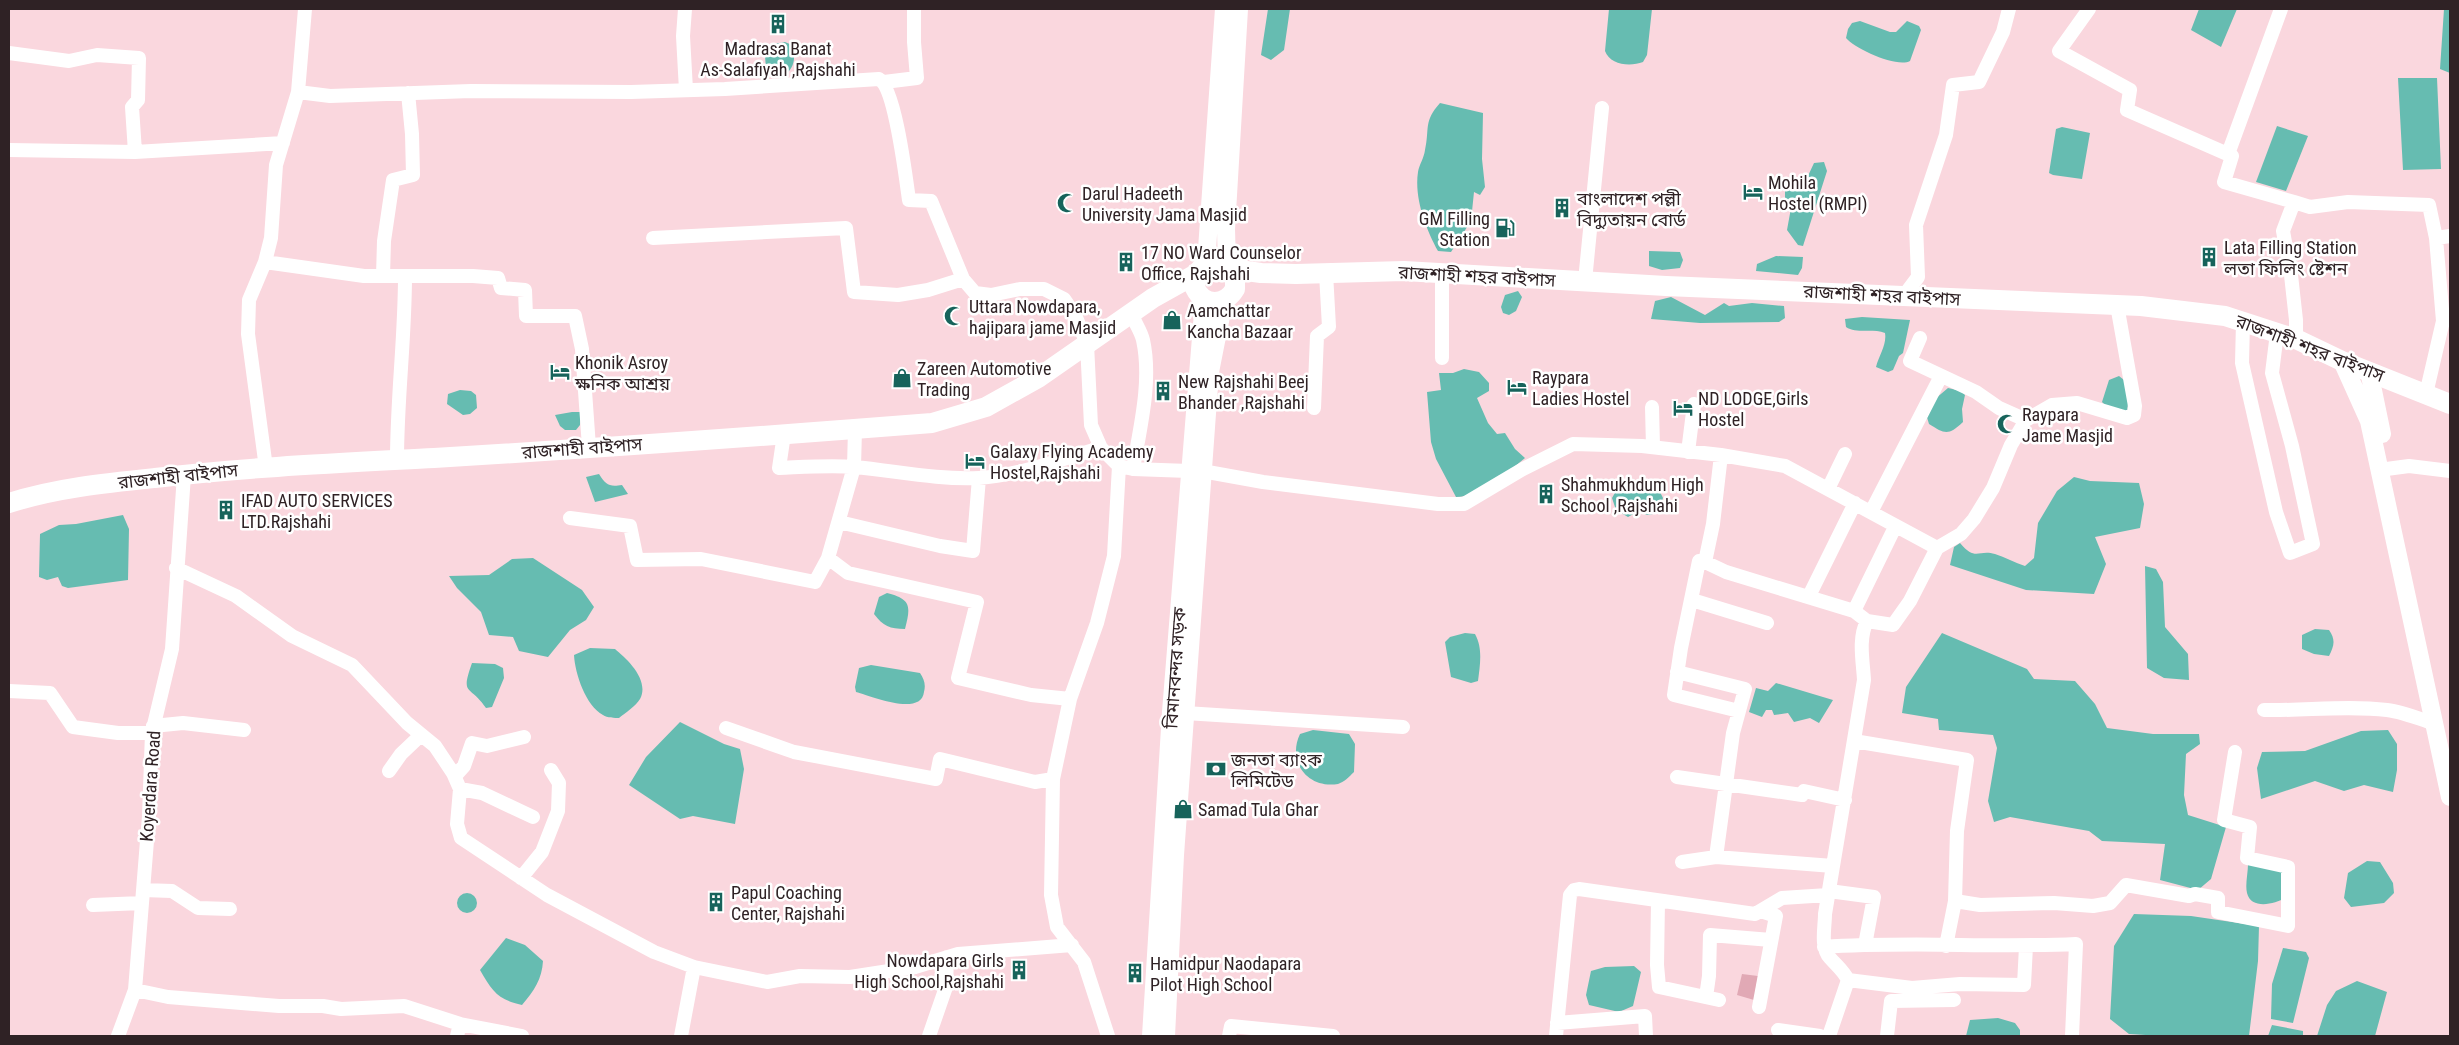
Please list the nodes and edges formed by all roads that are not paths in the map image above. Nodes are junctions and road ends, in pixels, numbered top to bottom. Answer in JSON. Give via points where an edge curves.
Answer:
{"nodes":[{"id":1,"x":305,"y":9,"type":"edge"},
{"id":2,"x":685,"y":9,"type":"edge"},
{"id":3,"x":914,"y":9,"type":"edge"},
{"id":4,"x":1224,"y":9,"type":"edge"},
{"id":5,"x":1239,"y":9,"type":"edge"},
{"id":6,"x":2009,"y":9,"type":"edge"},
{"id":7,"x":2089,"y":9,"type":"edge"},
{"id":8,"x":2281,"y":9,"type":"edge"},
{"id":9,"x":9,"y":53,"type":"edge"},
{"id":10,"x":884,"y":82,"type":"junction"},
{"id":11,"x":686,"y":90,"type":"junction"},
{"id":12,"x":298,"y":92,"type":"junction"},
{"id":13,"x":408,"y":93,"type":"junction"},
{"id":14,"x":1602,"y":108,"type":"dead end"},
{"id":15,"x":283,"y":143,"type":"junction"},
{"id":16,"x":9,"y":150,"type":"edge"},
{"id":17,"x":135,"y":152,"type":"junction"},
{"id":18,"x":2228,"y":154,"type":"junction"},
{"id":19,"x":2294,"y":202,"type":"junction"},
{"id":20,"x":2450,"y":236,"type":"edge"},
{"id":21,"x":653,"y":238,"type":"dead end"},
{"id":22,"x":2436,"y":238,"type":"junction"},
{"id":23,"x":265,"y":262,"type":"junction"},
{"id":24,"x":1230,"y":267,"type":"junction"},
{"id":25,"x":1201,"y":269,"type":"junction"},
{"id":26,"x":1442,"y":273,"type":"junction"},
{"id":27,"x":1296,"y":274,"type":"junction"},
{"id":28,"x":1326,"y":274,"type":"junction"},
{"id":29,"x":383,"y":276,"type":"junction"},
{"id":30,"x":406,"y":276,"type":"junction"},
{"id":31,"x":963,"y":279,"type":"junction"},
{"id":32,"x":1585,"y":281,"type":"junction"},
{"id":33,"x":1201,"y":297,"type":"junction"},
{"id":34,"x":1903,"y":297,"type":"junction"},
{"id":35,"x":1227,"y":298,"type":"junction"},
{"id":36,"x":2117,"y":305,"type":"junction"},
{"id":37,"x":1130,"y":316,"type":"junction"},
{"id":38,"x":2446,"y":321,"type":"edge"},
{"id":39,"x":2243,"y":322,"type":"junction"},
{"id":40,"x":2277,"y":333,"type":"junction"},
{"id":41,"x":1920,"y":338,"type":"dead end"},
{"id":42,"x":2296,"y":339,"type":"junction"},
{"id":43,"x":1087,"y":344,"type":"junction"},
{"id":44,"x":1442,"y":358,"type":"dead end"},
{"id":45,"x":2342,"y":361,"type":"junction"},
{"id":46,"x":2369,"y":371,"type":"junction"},
{"id":47,"x":1941,"y":376,"type":"junction"},
{"id":48,"x":2426,"y":394,"type":"junction"},
{"id":49,"x":1694,"y":404,"type":"dead end"},
{"id":50,"x":2450,"y":404,"type":"edge"},
{"id":51,"x":1652,"y":407,"type":"dead end"},
{"id":52,"x":1314,"y":408,"type":"dead end"},
{"id":53,"x":2026,"y":420,"type":"junction"},
{"id":54,"x":855,"y":429,"type":"junction"},
{"id":55,"x":784,"y":434,"type":"junction"},
{"id":56,"x":589,"y":447,"type":"junction"},
{"id":57,"x":1653,"y":447,"type":"junction"},
{"id":58,"x":1101,"y":448,"type":"junction"},
{"id":59,"x":1688,"y":452,"type":"junction"},
{"id":60,"x":1845,"y":454,"type":"dead end"},
{"id":61,"x":1721,"y":455,"type":"junction"},
{"id":62,"x":396,"y":460,"type":"junction"},
{"id":63,"x":1119,"y":466,"type":"junction"},
{"id":64,"x":854,"y":467,"type":"junction"},
{"id":65,"x":266,"y":468,"type":"junction"},
{"id":66,"x":1133,"y":469,"type":"junction"},
{"id":67,"x":2384,"y":470,"type":"junction"},
{"id":68,"x":1196,"y":471,"type":"junction"},
{"id":69,"x":2450,"y":471,"type":"edge"},
{"id":70,"x":184,"y":475,"type":"junction"},
{"id":71,"x":979,"y":478,"type":"junction"},
{"id":72,"x":1828,"y":489,"type":"junction"},
{"id":73,"x":9,"y":503,"type":"edge"},
{"id":74,"x":1855,"y":503,"type":"junction"},
{"id":75,"x":1871,"y":512,"type":"junction"},
{"id":76,"x":570,"y":518,"type":"dead end"},
{"id":77,"x":839,"y":522,"type":"junction"},
{"id":78,"x":1895,"y":527,"type":"junction"},
{"id":79,"x":1937,"y":548,"type":"junction"},
{"id":80,"x":828,"y":558,"type":"junction"},
{"id":81,"x":1705,"y":562,"type":"junction"},
{"id":82,"x":176,"y":568,"type":"junction"},
{"id":83,"x":1809,"y":596,"type":"junction"},
{"id":84,"x":1692,"y":600,"type":"junction"},
{"id":85,"x":1854,"y":612,"type":"junction"},
{"id":86,"x":1867,"y":621,"type":"junction"},
{"id":87,"x":1767,"y":622,"type":"dead end"},
{"id":88,"x":1677,"y":672,"type":"junction"},
{"id":89,"x":9,"y":691,"type":"edge"},
{"id":90,"x":1070,"y":699,"type":"junction"},
{"id":91,"x":2264,"y":710,"type":"dead end"},
{"id":92,"x":1740,"y":711,"type":"junction"},
{"id":93,"x":1185,"y":713,"type":"junction"},
{"id":94,"x":2435,"y":724,"type":"junction"},
{"id":95,"x":1403,"y":727,"type":"dead end"},
{"id":96,"x":726,"y":728,"type":"dead end"},
{"id":97,"x":153,"y":729,"type":"junction"},
{"id":98,"x":244,"y":730,"type":"dead end"},
{"id":99,"x":421,"y":735,"type":"junction"},
{"id":100,"x":524,"y":737,"type":"dead end"},
{"id":101,"x":1854,"y":741,"type":"junction"},
{"id":102,"x":2235,"y":752,"type":"dead end"},
{"id":103,"x":2450,"y":752,"type":"edge"},
{"id":104,"x":551,"y":770,"type":"dead end"},
{"id":105,"x":389,"y":771,"type":"dead end"},
{"id":106,"x":1677,"y":777,"type":"dead end"},
{"id":107,"x":1053,"y":779,"type":"junction"},
{"id":108,"x":458,"y":782,"type":"junction"},
{"id":109,"x":1726,"y":783,"type":"junction"},
{"id":110,"x":2450,"y":796,"type":"edge"},
{"id":111,"x":1844,"y":800,"type":"junction"},
{"id":112,"x":533,"y":817,"type":"dead end"},
{"id":113,"x":1716,"y":857,"type":"junction"},
{"id":114,"x":1682,"y":862,"type":"dead end"},
{"id":115,"x":1833,"y":866,"type":"junction"},
{"id":116,"x":521,"y":878,"type":"junction"},
{"id":117,"x":1829,"y":893,"type":"junction"},
{"id":118,"x":143,"y":896,"type":"junction"},
{"id":119,"x":1658,"y":901,"type":"junction"},
{"id":120,"x":1954,"y":901,"type":"junction"},
{"id":121,"x":93,"y":905,"type":"dead end"},
{"id":122,"x":230,"y":909,"type":"dead end"},
{"id":123,"x":1761,"y":911,"type":"junction"},
{"id":124,"x":1771,"y":940,"type":"junction"},
{"id":125,"x":1865,"y":944,"type":"junction"},
{"id":126,"x":1072,"y":946,"type":"junction"},
{"id":127,"x":1946,"y":946,"type":"junction"},
{"id":128,"x":2026,"y":946,"type":"junction"},
{"id":129,"x":1824,"y":948,"type":"junction"},
{"id":130,"x":947,"y":957,"type":"junction"},
{"id":131,"x":694,"y":967,"type":"junction"},
{"id":132,"x":1848,"y":980,"type":"junction"},
{"id":133,"x":135,"y":990,"type":"junction"},
{"id":134,"x":1954,"y":1000,"type":"dead end"},
{"id":135,"x":1759,"y":1008,"type":"dead end"},
{"id":136,"x":458,"y":1030,"type":"edge"},
{"id":137,"x":1557,"y":1030,"type":"edge"},
{"id":138,"x":1778,"y":1030,"type":"dead end"},
{"id":139,"x":1297,"y":1034,"type":"edge"},
{"id":140,"x":118,"y":1036,"type":"edge"},
{"id":141,"x":522,"y":1036,"type":"edge"},
{"id":142,"x":681,"y":1036,"type":"edge"},
{"id":143,"x":929,"y":1036,"type":"edge"},
{"id":144,"x":1108,"y":1036,"type":"edge"},
{"id":145,"x":1151,"y":1036,"type":"edge"},
{"id":146,"x":1166,"y":1036,"type":"edge"},
{"id":147,"x":1229,"y":1036,"type":"edge"},
{"id":148,"x":1333,"y":1036,"type":"edge"},
{"id":149,"x":1646,"y":1036,"type":"edge"},
{"id":150,"x":1820,"y":1036,"type":"edge"},
{"id":151,"x":1828,"y":1036,"type":"edge"},
{"id":152,"x":1887,"y":1036,"type":"edge"},
{"id":153,"x":2072,"y":1036,"type":"edge"}],
"edges":[{"from":1,"to":12,"type":"street"},
{"from":2,"to":11,"type":"street"},
{"from":3,"to":10,"type":"street","via":[[917,78]]},
{"from":4,"to":25,"type":"main road"},
{"from":5,"to":24,"type":"main road","via":[[1226,229]]},
{"from":6,"to":34,"type":"street","via":[[2003,32],[1979,82],[1953,85],[1946,135],[1916,225],[1918,277]]},
{"from":7,"to":18,"type":"street","via":[[2059,51],[2130,90],[2127,110]]},
{"from":8,"to":18,"type":"street"},
{"from":9,"to":17,"type":"street","via":[[69,61],[97,55],[138,58],[138,100],[132,108]]},
{"from":10,"to":11,"type":"street","via":[[879,79]]},
{"from":10,"to":31,"type":"street","via":[[899,134],[909,200],[931,202]]},
{"from":11,"to":13,"type":"street"},
{"from":12,"to":13,"type":"street","via":[[330,96]]},
{"from":12,"to":15,"type":"street"},
{"from":13,"to":29,"type":"street","via":[[413,175],[393,180],[384,241]]},
{"from":14,"to":32,"type":"street"},
{"from":15,"to":17,"type":"street"},
{"from":15,"to":23,"type":"street","via":[[276,165],[271,238]]},
{"from":16,"to":17,"type":"street"},
{"from":18,"to":19,"type":"street","via":[[2232,156],[2224,182]]},
{"from":19,"to":22,"type":"street","via":[[2310,207],[2348,202],[2429,205]]},
{"from":19,"to":42,"type":"street","via":[[2282,231],[2293,293]]},
{"from":20,"to":22,"type":"street"},
{"from":21,"to":31,"type":"street","via":[[846,228],[854,292],[898,295]]},
{"from":22,"to":38,"type":"street"},
{"from":23,"to":29,"type":"street"},
{"from":23,"to":65,"type":"street","via":[[249,300],[248,334]]},
{"from":24,"to":25,"type":"highway","via":[[1217,261]]},
{"from":24,"to":27,"type":"highway","via":[[1261,273]]},
{"from":24,"to":35,"type":"highway","via":[[1236,281]]},
{"from":25,"to":33,"type":"highway","via":[[1194,281]]},
{"from":25,"to":37,"type":"highway"},
{"from":26,"to":28,"type":"highway","name":"রাজশাহী শহর বাইপাস"},
{"from":26,"to":32,"type":"highway","name":"রাজশাহী শহর বাইপাস"},
{"from":26,"to":44,"type":"street"},
{"from":27,"to":28,"type":"highway","name":"রাজশাহী শহর বাইপাস"},
{"from":27,"to":35,"type":"highway","via":[[1259,282]]},
{"from":28,"to":52,"type":"street","via":[[1329,328],[1317,336]]},
{"from":29,"to":30,"type":"street"},
{"from":30,"to":56,"type":"street","via":[[498,278],[501,288],[525,290],[526,316],[575,316],[582,349]]},
{"from":30,"to":62,"type":"street"},
{"from":31,"to":43,"type":"street","via":[[975,293],[991,295],[1044,288],[1064,300],[1075,315]]},
{"from":32,"to":34,"type":"highway","name":"রাজশাহী শহর বাইপাস"},
{"from":33,"to":35,"type":"highway","via":[[1214,303]]},
{"from":33,"to":37,"type":"highway","via":[[1169,299]]},
{"from":33,"to":68,"type":"main road","name":"বিমানবন্দর সড়ক"},
{"from":34,"to":36,"type":"highway","name":"রাজশাহী শহর বাইপাস"},
{"from":35,"to":68,"type":"main road","name":"বিমানবন্দর সড়ক","via":[[1210,372]]},
{"from":36,"to":39,"type":"highway","name":"রাজশাহী শহর বাইপাস","via":[[2225,316]]},
{"from":36,"to":53,"type":"street","via":[[2134,397],[2134,415],[2127,418],[2077,403],[2052,405]]},
{"from":37,"to":43,"type":"highway","name":"রাজশাহী বাইপাস"},
{"from":37,"to":66,"type":"street","via":[[1142,338],[1146,361],[1142,417]]},
{"from":38,"to":48,"type":"street"},
{"from":39,"to":40,"type":"highway","name":"রাজশাহী শহর বাইপাস"},
{"from":39,"to":40,"type":"street","via":[[2242,363],[2276,512],[2290,553],[2313,544],[2272,373]]},
{"from":40,"to":42,"type":"highway","name":"রাজশাহী শহর বাইপাস"},
{"from":41,"to":47,"type":"street","via":[[1910,361]]},
{"from":42,"to":45,"type":"highway","name":"রাজশাহী শহর বাইপাস"},
{"from":43,"to":54,"type":"highway","name":"রাজশাহী বাইপাস","via":[[1038,378],[986,407],[932,423]]},
{"from":43,"to":58,"type":"street","via":[[1091,425]]},
{"from":45,"to":46,"type":"highway","name":"রাজশাহী শহর বাইপাস"},
{"from":45,"to":67,"type":"main road","via":[[2369,422]]},
{"from":46,"to":48,"type":"highway","name":"রাজশাহী শহর বাইপাস"},
{"from":46,"to":67,"type":"main road"},
{"from":47,"to":53,"type":"street"},
{"from":47,"to":75,"type":"street"},
{"from":48,"to":50,"type":"highway","name":"রাজশাহী শহর বাইপাস"},
{"from":49,"to":59,"type":"street"},
{"from":51,"to":57,"type":"street"},
{"from":53,"to":79,"type":"street","via":[[1974,519],[1961,534]]},
{"from":54,"to":55,"type":"highway","name":"রাজশাহী বাইপাস"},
{"from":54,"to":64,"type":"street"},
{"from":55,"to":56,"type":"highway","name":"রাজশাহী বাইপাস"},
{"from":55,"to":64,"type":"street","via":[[779,468]]},
{"from":56,"to":62,"type":"highway","name":"রাজশাহী বাইপাস"},
{"from":57,"to":59,"type":"street"},
{"from":57,"to":68,"type":"street","via":[[1573,444],[1464,504],[1438,504]]},
{"from":58,"to":63,"type":"street"},
{"from":58,"to":71,"type":"street","via":[[1034,470]]},
{"from":59,"to":61,"type":"street"},
{"from":60,"to":72,"type":"street"},
{"from":61,"to":72,"type":"street","via":[[1786,466]]},
{"from":61,"to":81,"type":"street"},
{"from":62,"to":65,"type":"highway","name":"রাজশাহী বাইপাস"},
{"from":63,"to":66,"type":"street"},
{"from":63,"to":90,"type":"street","via":[[1114,556],[1097,622]]},
{"from":64,"to":71,"type":"street"},
{"from":64,"to":77,"type":"street"},
{"from":65,"to":70,"type":"highway","name":"রাজশাহী বাইপাস"},
{"from":66,"to":68,"type":"street"},
{"from":67,"to":69,"type":"street","via":[[2409,466]]},
{"from":67,"to":94,"type":"main road"},
{"from":67,"to":103,"type":"main road"},
{"from":68,"to":93,"type":"main road","name":"বিমানবন্দর সড়ক"},
{"from":68,"to":145,"type":"main road","name":"বিমানবন্দর সড়ক","via":[[1170,722]]},
{"from":70,"to":73,"type":"highway","name":"রাজশাহী বাইপাস","via":[[102,484]]},
{"from":70,"to":82,"type":"street","name":"Koyerdara Road"},
{"from":71,"to":77,"type":"street","via":[[972,551]]},
{"from":72,"to":74,"type":"street"},
{"from":74,"to":75,"type":"street"},
{"from":74,"to":83,"type":"street"},
{"from":75,"to":78,"type":"street"},
{"from":76,"to":80,"type":"street","via":[[630,526],[637,560],[701,559],[815,582]]},
{"from":77,"to":80,"type":"street"},
{"from":78,"to":79,"type":"street"},
{"from":78,"to":85,"type":"street"},
{"from":79,"to":86,"type":"street","via":[[1910,601],[1893,625]]},
{"from":80,"to":90,"type":"street","via":[[848,572],[977,602],[958,678],[1031,695]]},
{"from":81,"to":83,"type":"street","via":[[1726,572]]},
{"from":81,"to":84,"type":"street","via":[[1699,561]]},
{"from":82,"to":97,"type":"street","name":"Koyerdara Road","via":[[172,649]]},
{"from":82,"to":99,"type":"street","via":[[236,596],[292,636],[352,664]]},
{"from":83,"to":85,"type":"street"},
{"from":84,"to":87,"type":"street"},
{"from":84,"to":88,"type":"street"},
{"from":85,"to":86,"type":"street"},
{"from":86,"to":101,"type":"street","via":[[1862,642],[1864,680]]},
{"from":88,"to":92,"type":"street","via":[[1674,695]]},
{"from":88,"to":92,"type":"street","via":[[1745,689]]},
{"from":89,"to":97,"type":"street","via":[[50,693],[73,727],[118,734]]},
{"from":90,"to":107,"type":"street"},
{"from":91,"to":94,"type":"street","via":[[2388,710]]},
{"from":92,"to":109,"type":"street","via":[[1733,733]]},
{"from":93,"to":95,"type":"street"},
{"from":93,"to":146,"type":"main road","name":"বিমানবন্দর সড়ক"},
{"from":94,"to":110,"type":"main road"},
{"from":96,"to":107,"type":"street","via":[[794,752],[936,779],[940,759],[1035,782]]},
{"from":97,"to":98,"type":"street","via":[[183,722]]},
{"from":97,"to":118,"type":"street","name":"Koyerdara Road"},
{"from":99,"to":105,"type":"street"},
{"from":99,"to":108,"type":"street","via":[[435,746]]},
{"from":100,"to":108,"type":"street","via":[[487,746],[472,742]]},
{"from":101,"to":111,"type":"street"},
{"from":101,"to":120,"type":"street","via":[[1967,760],[1957,831]]},
{"from":102,"to":120,"type":"street","via":[[2224,820],[2250,827],[2247,858],[2288,866],[2288,926],[2218,912],[2218,898],[2126,885],[2110,903],[2093,906]]},
{"from":104,"to":116,"type":"street","via":[[559,783],[558,811],[542,852]]},
{"from":106,"to":109,"type":"street"},
{"from":107,"to":126,"type":"street","via":[[1051,895],[1057,927]]},
{"from":108,"to":112,"type":"street"},
{"from":108,"to":116,"type":"street","via":[[457,824],[461,838]]},
{"from":109,"to":111,"type":"street","via":[[1802,795],[1804,790]]},
{"from":109,"to":113,"type":"street"},
{"from":111,"to":115,"type":"street"},
{"from":113,"to":114,"type":"street"},
{"from":113,"to":115,"type":"street"},
{"from":115,"to":117,"type":"street"},
{"from":116,"to":131,"type":"street","via":[[654,952]]},
{"from":117,"to":123,"type":"street","via":[[1782,898]]},
{"from":117,"to":125,"type":"street","via":[[1874,898]]},
{"from":117,"to":129,"type":"street"},
{"from":118,"to":121,"type":"street"},
{"from":118,"to":122,"type":"street","via":[[172,891],[198,908]]},
{"from":118,"to":133,"type":"street","name":"Koyerdara Road"},
{"from":119,"to":123,"type":"street","via":[[1748,913]]},
{"from":119,"to":124,"type":"street","via":[[1659,987],[1712,998],[1710,935]]},
{"from":119,"to":137,"type":"street","via":[[1579,889],[1571,892]]},
{"from":120,"to":127,"type":"street"},
{"from":123,"to":124,"type":"street","via":[[1776,916]]},
{"from":124,"to":135,"type":"street"},
{"from":125,"to":127,"type":"street"},
{"from":125,"to":129,"type":"street"},
{"from":126,"to":130,"type":"street"},
{"from":126,"to":144,"type":"street","via":[[1084,962]]},
{"from":127,"to":128,"type":"street"},
{"from":128,"to":132,"type":"street","via":[[2024,985],[1960,984],[1912,988]]},
{"from":128,"to":153,"type":"street","via":[[2076,944]]},
{"from":129,"to":132,"type":"street"},
{"from":130,"to":131,"type":"street","via":[[915,967],[850,977],[800,976],[767,982]]},
{"from":130,"to":143,"type":"street","via":[[946,987]]},
{"from":131,"to":142,"type":"street"},
{"from":132,"to":151,"type":"street"},
{"from":133,"to":136,"type":"street","via":[[168,997],[279,1006],[341,1009],[404,1006]]},
{"from":133,"to":140,"type":"street","name":"Koyerdara Road"},
{"from":134,"to":152,"type":"street","via":[[1891,1001]]},
{"from":136,"to":141,"type":"street"},
{"from":137,"to":149,"type":"street","via":[[1645,1016]]},
{"from":138,"to":150,"type":"street"},
{"from":139,"to":147,"type":"street","via":[[1231,1026]]},
{"from":139,"to":148,"type":"street"}]}
